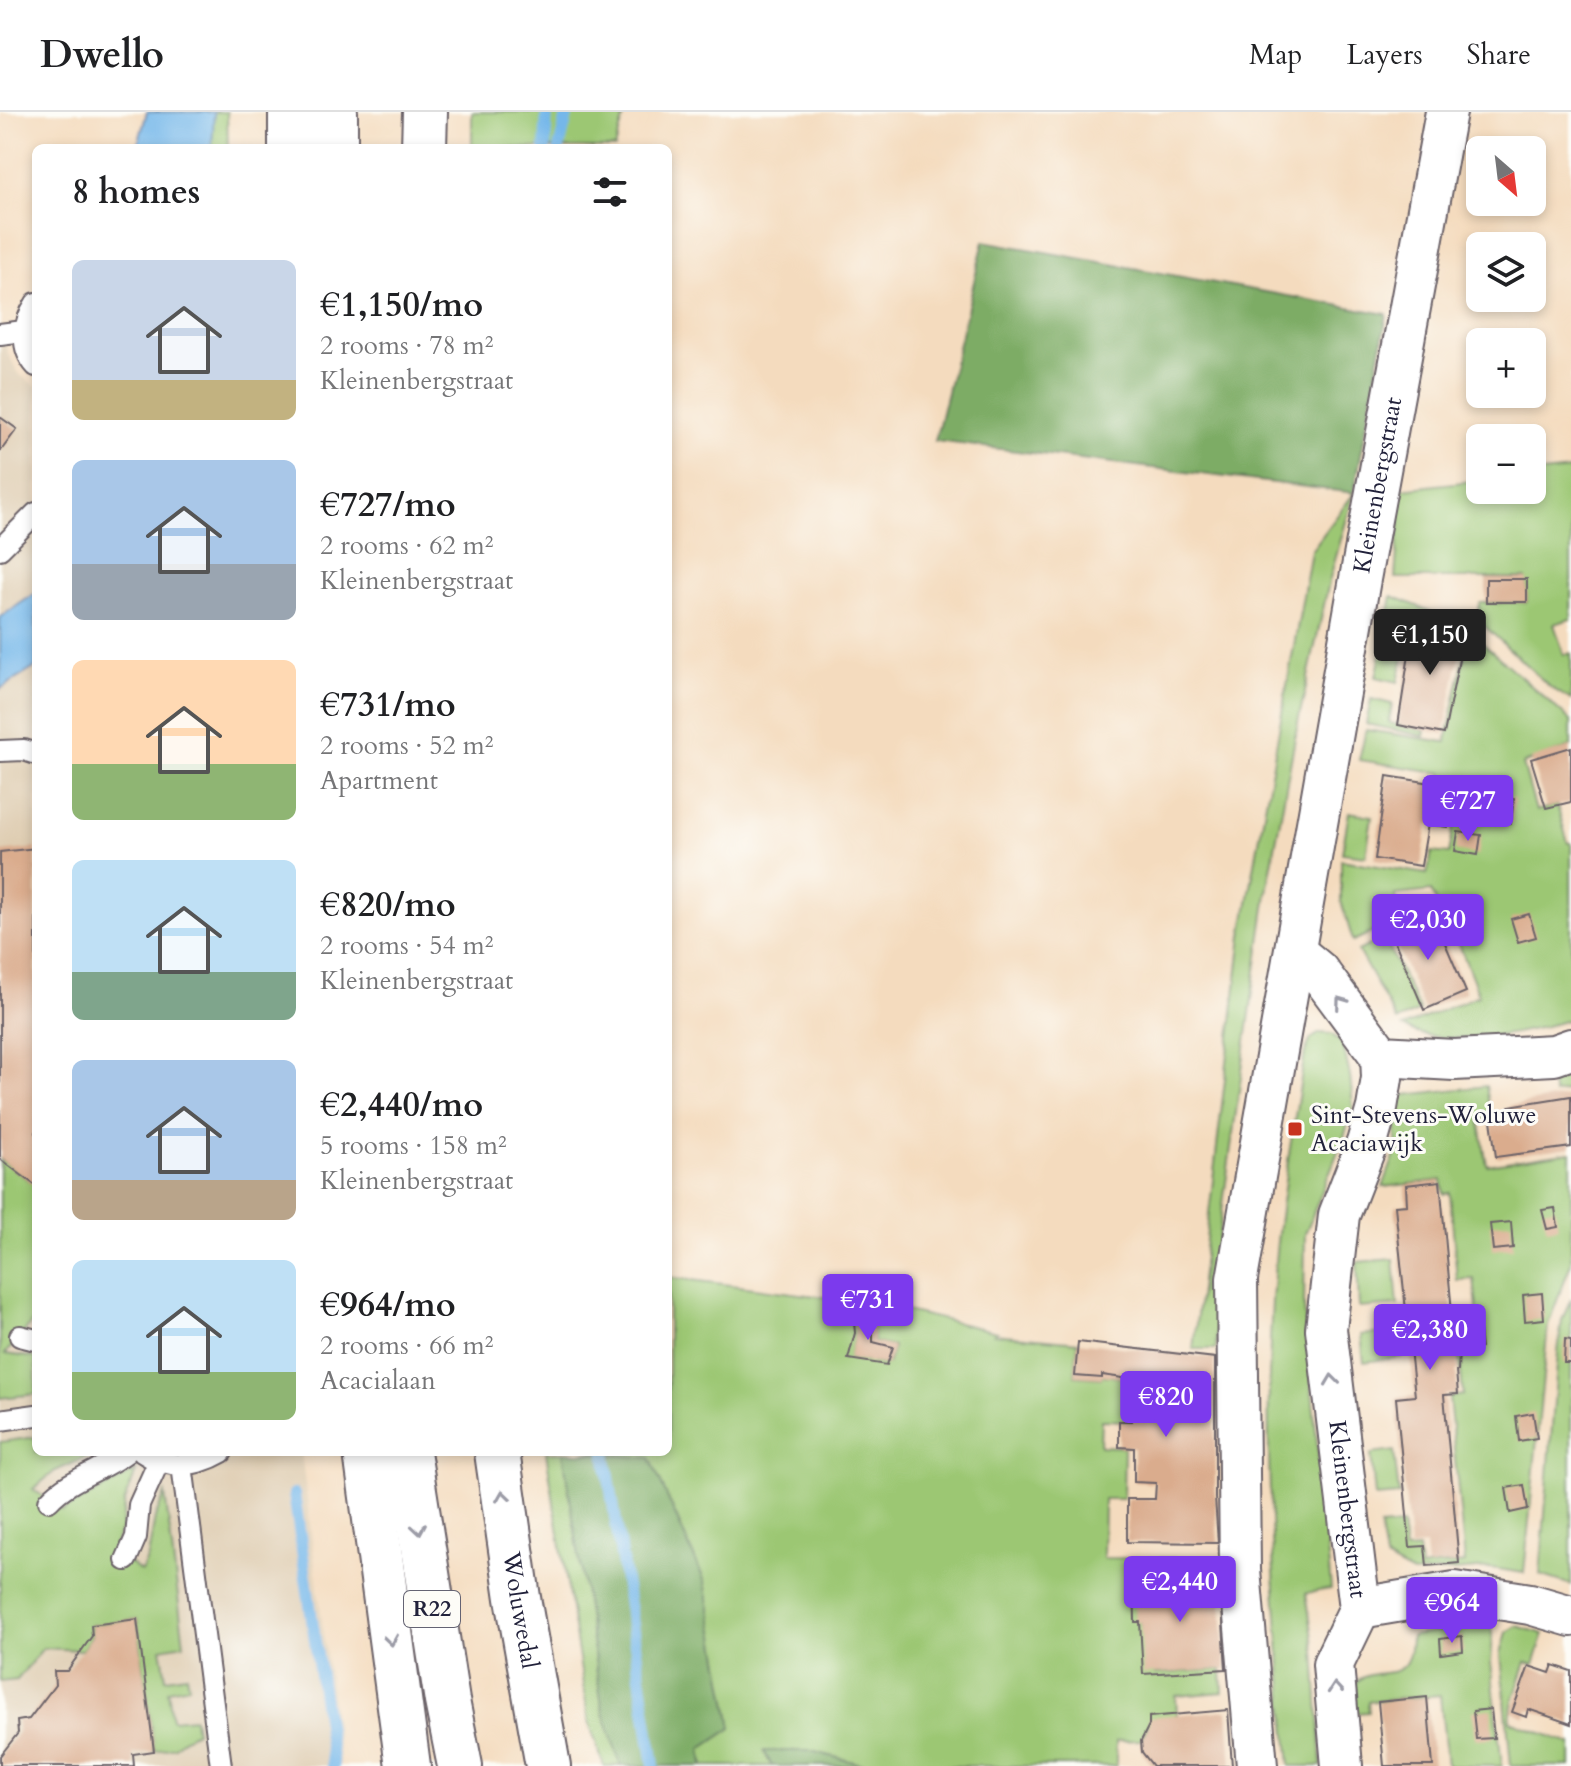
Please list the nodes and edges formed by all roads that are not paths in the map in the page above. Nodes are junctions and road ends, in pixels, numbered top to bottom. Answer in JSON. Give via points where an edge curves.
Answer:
{"nodes":[{"id":1,"x":291,"y":112,"type":"edge"},
{"id":2,"x":335,"y":112,"type":"edge"},
{"id":3,"x":425,"y":112,"type":"edge"},
{"id":4,"x":1446,"y":112,"type":"edge"},
{"id":5,"x":291,"y":144,"type":"edge"},
{"id":6,"x":335,"y":144,"type":"edge"},
{"id":7,"x":424,"y":144,"type":"edge"},
{"id":8,"x":32,"y":309,"type":"edge"},
{"id":9,"x":24,"y":331,"type":"junction"},
{"id":10,"x":0,"y":334,"type":"edge"},
{"id":11,"x":32,"y":359,"type":"edge"},
{"id":12,"x":32,"y":517,"type":"edge"},
{"id":13,"x":0,"y":549,"type":"edge"},
{"id":14,"x":0,"y":751,"type":"edge"},
{"id":15,"x":32,"y":753,"type":"edge"},
{"id":16,"x":1295,"y":952,"type":"junction"},
{"id":17,"x":1571,"y":1049,"type":"edge"},
{"id":18,"x":1381,"y":1056,"type":"junction"},
{"id":19,"x":32,"y":1416,"type":"edge"},
{"id":20,"x":0,"y":1420,"type":"edge"},
{"id":21,"x":122,"y":1456,"type":"edge"},
{"id":22,"x":150,"y":1456,"type":"edge"},
{"id":23,"x":215,"y":1456,"type":"edge"},
{"id":24,"x":367,"y":1456,"type":"edge"},
{"id":25,"x":409,"y":1456,"type":"edge"},
{"id":26,"x":498,"y":1456,"type":"edge"},
{"id":27,"x":182,"y":1465,"type":"junction"},
{"id":28,"x":49,"y":1501,"type":"dead end"},
{"id":29,"x":126,"y":1560,"type":"dead end"},
{"id":30,"x":1360,"y":1608,"type":"junction"},
{"id":31,"x":1571,"y":1616,"type":"edge"},
{"id":32,"x":221,"y":1766,"type":"edge"},
{"id":33,"x":408,"y":1766,"type":"edge"},
{"id":34,"x":460,"y":1766,"type":"edge"},
{"id":35,"x":548,"y":1766,"type":"edge"},
{"id":36,"x":1257,"y":1766,"type":"edge"},
{"id":37,"x":1342,"y":1766,"type":"edge"}],
"edges":[{"from":1,"to":5,"type":"main road"},
{"from":2,"to":6,"type":"main road"},
{"from":3,"to":7,"type":"main road"},
{"from":4,"to":16,"type":"street","name":"Kleinenbergstraat"},
{"from":8,"to":9,"type":"lane"},
{"from":9,"to":10,"type":"lane"},
{"from":9,"to":11,"type":"lane"},
{"from":12,"to":13,"type":"lane"},
{"from":14,"to":15,"type":"lane"},
{"from":18,"to":16,"type":"street","one_way":true,"via":[[1318,971]]},
{"from":16,"to":36,"type":"street","name":"Kleinenbergstraat","via":[[1237,1279],[1240,1570]]},
{"from":17,"to":18,"type":"street","via":[[1554,1055],[1454,1060]]},
{"from":30,"to":18,"type":"street","name":"Kleinenbergstraat","one_way":true,"via":[[1326,1329],[1339,1215],[1377,1108]]},
{"from":19,"to":20,"type":"lane"},
{"from":21,"to":28,"type":"lane","via":[[67,1485]]},
{"from":22,"to":27,"type":"lane"},
{"from":22,"to":29,"type":"lane","via":[[136,1537]]},
{"from":23,"to":27,"type":"lane"},
{"from":24,"to":33,"type":"main road","one_way":true},
{"from":25,"to":34,"type":"main road","number":"R22","one_way":true},
{"from":35,"to":26,"type":"main road","name":"Woluwedal","one_way":true},
{"from":27,"to":32,"type":"lane"},
{"from":30,"to":31,"type":"street","via":[[1455,1592]]},
{"from":37,"to":30,"type":"street","name":"Kleinenbergstraat","one_way":true,"via":[[1333,1664]]}]}
